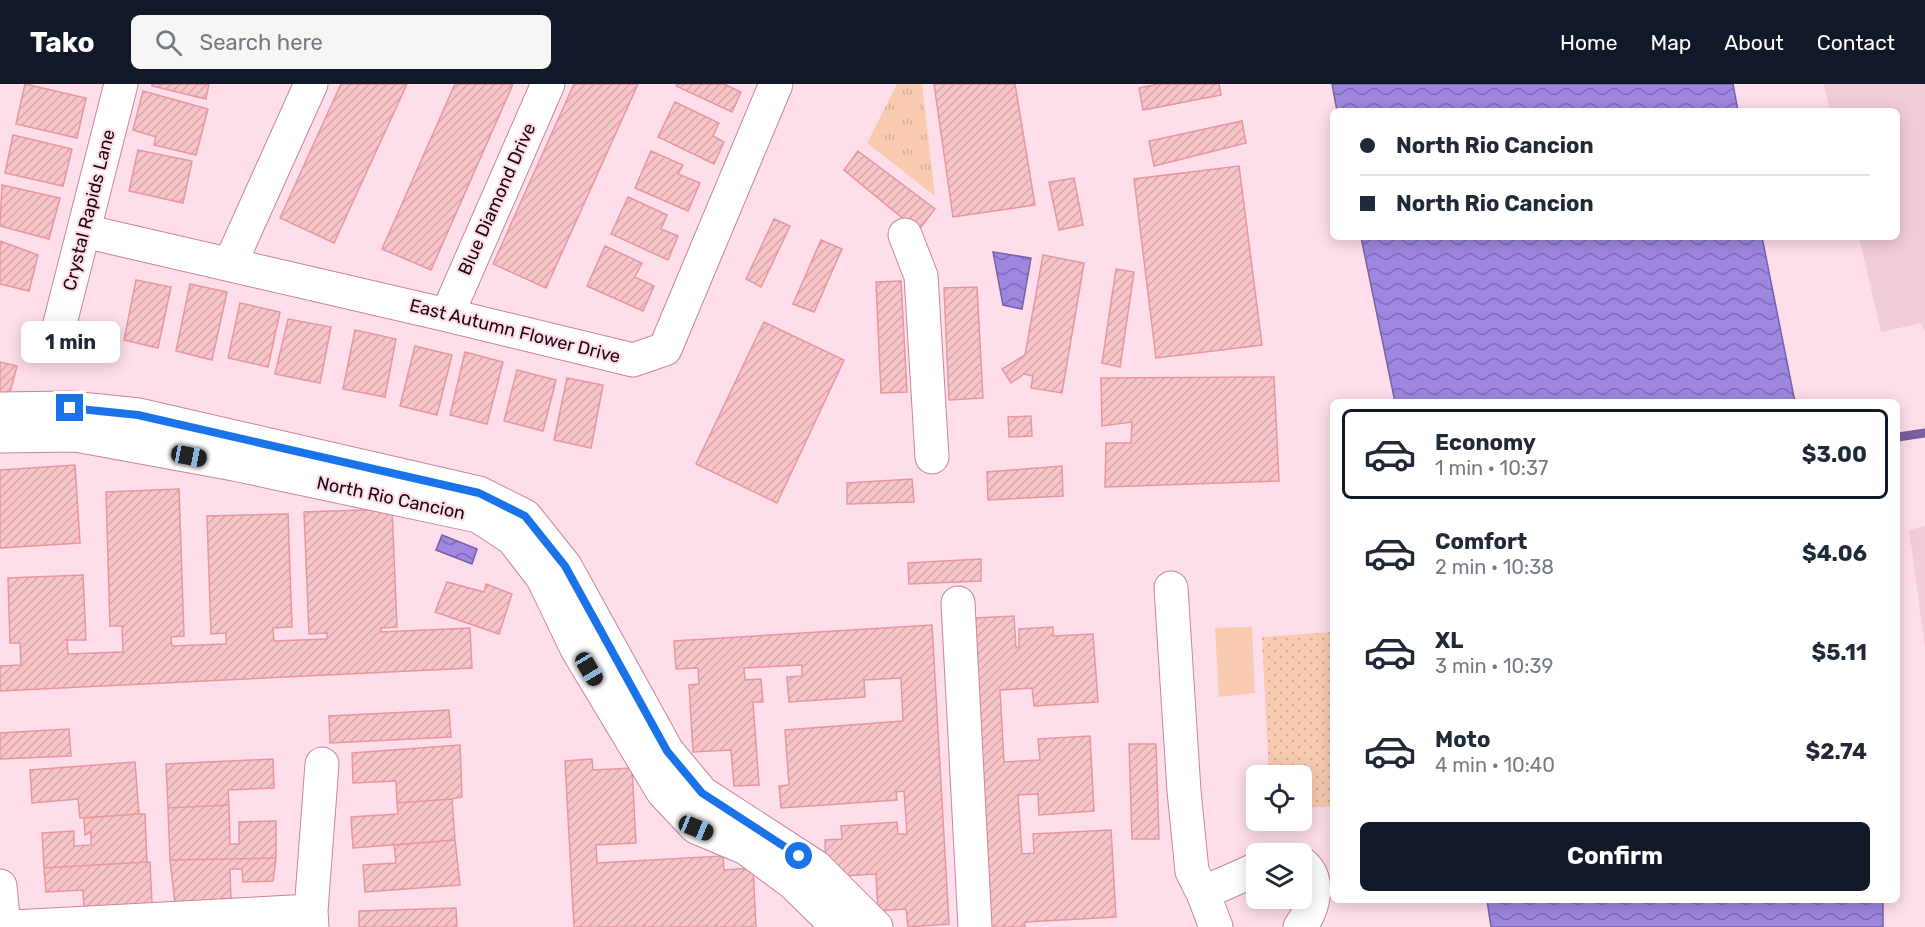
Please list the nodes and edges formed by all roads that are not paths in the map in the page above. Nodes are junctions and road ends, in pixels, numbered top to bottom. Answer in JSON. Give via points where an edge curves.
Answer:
{"nodes":[{"id":1,"x":121,"y":84,"type":"edge"},
{"id":2,"x":311,"y":84,"type":"edge"},
{"id":3,"x":548,"y":84,"type":"edge"},
{"id":4,"x":777,"y":84,"type":"edge"},
{"id":5,"x":84,"y":231,"type":"junction"},
{"id":6,"x":905,"y":235,"type":"dead end"},
{"id":7,"x":230,"y":264,"type":"junction"},
{"id":8,"x":447,"y":315,"type":"junction"},
{"id":9,"x":57,"y":335,"type":"dead end"},
{"id":10,"x":0,"y":409,"type":"edge"},
{"id":11,"x":0,"y":436,"type":"edge"},
{"id":12,"x":237,"y":451,"type":"junction"},
{"id":13,"x":932,"y":457,"type":"dead end"},
{"id":14,"x":1171,"y":588,"type":"dead end"},
{"id":15,"x":958,"y":603,"type":"dead end"},
{"id":16,"x":322,"y":764,"type":"dead end"},
{"id":17,"x":1246,"y":873,"type":"edge"},
{"id":18,"x":1312,"y":878,"type":"edge"},
{"id":19,"x":0,"y":886,"type":"edge"},
{"id":20,"x":1203,"y":893,"type":"junction"},
{"id":21,"x":1312,"y":902,"type":"edge"},
{"id":22,"x":1310,"y":909,"type":"edge"},
{"id":23,"x":835,"y":912,"type":"edge"},
{"id":24,"x":312,"y":919,"type":"edge"},
{"id":25,"x":4,"y":927,"type":"edge"},
{"id":26,"x":14,"y":927,"type":"edge"},
{"id":27,"x":876,"y":927,"type":"edge"},
{"id":28,"x":975,"y":927,"type":"edge"},
{"id":29,"x":1216,"y":927,"type":"edge"},
{"id":30,"x":1300,"y":927,"type":"edge"}],
"edges":[{"from":1,"to":5,"type":"street","name":"Crystal Rapids Lane"},
{"from":2,"to":7,"type":"street"},
{"from":3,"to":8,"type":"street","name":"Blue Diamond Drive"},
{"from":4,"to":8,"type":"street","name":"East Autumn Flower Drive","via":[[665,349],[633,360]]},
{"from":5,"to":7,"type":"street","name":"East Autumn Flower Drive"},
{"from":5,"to":9,"type":"street","name":"Crystal Rapids Lane"},
{"from":6,"to":13,"type":"street","via":[[921,276]]},
{"from":7,"to":8,"type":"street","name":"East Autumn Flower Drive"},
{"from":10,"to":12,"type":"street","name":"North Rio Cancion","via":[[70,408],[138,415]]},
{"from":11,"to":12,"type":"street","name":"North Rio Cancion","via":[[76,435]]},
{"from":12,"to":23,"type":"street","name":"North Rio Cancion","via":[[478,516],[513,539],[543,578],[577,649],[663,792],[696,828],[746,848]]},
{"from":14,"to":20,"type":"street","via":[[1192,871]]},
{"from":15,"to":28,"type":"street"},
{"from":16,"to":24,"type":"street"},
{"from":17,"to":20,"type":"street"},
{"from":18,"to":21,"type":"street"},
{"from":19,"to":25,"type":"street"},
{"from":20,"to":29,"type":"street"},
{"from":22,"to":30,"type":"street"},
{"from":23,"to":27,"type":"street","name":"North Rio Cancion"},
{"from":24,"to":26,"type":"street"}]}
